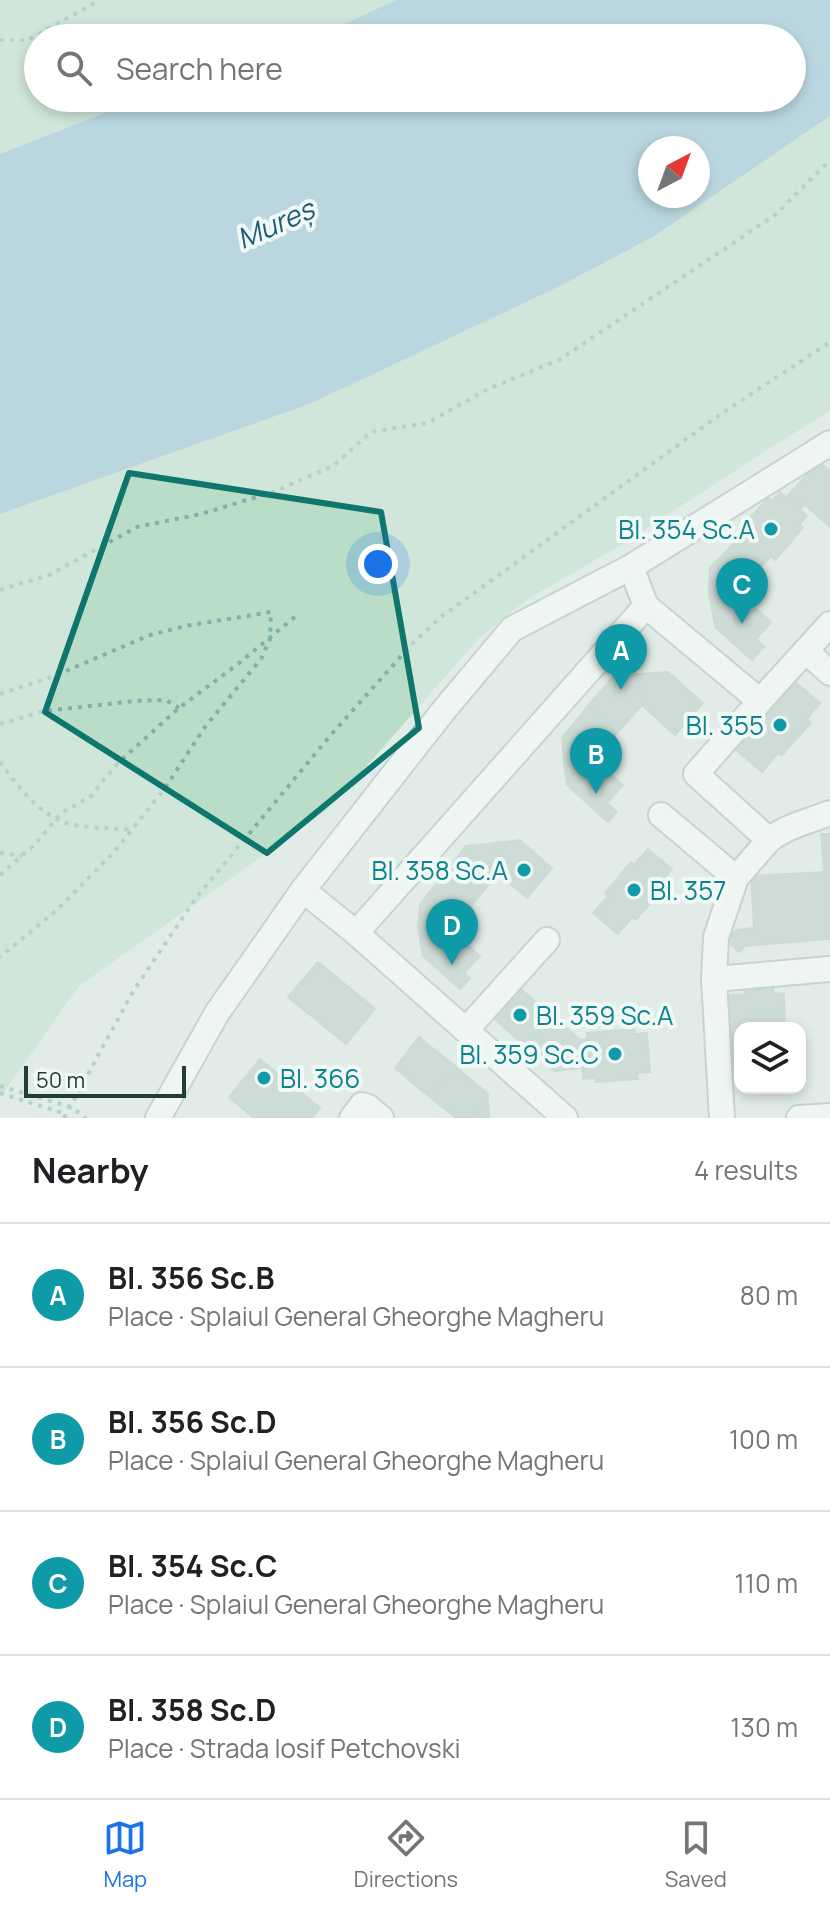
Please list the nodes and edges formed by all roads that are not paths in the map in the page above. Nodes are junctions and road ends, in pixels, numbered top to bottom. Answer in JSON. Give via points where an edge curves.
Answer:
{"nodes":[{"id":1,"x":830,"y":443,"type":"edge"},
{"id":2,"x":631,"y":567,"type":"junction"},
{"id":3,"x":646,"y":606,"type":"junction"},
{"id":4,"x":830,"y":624,"type":"edge"},
{"id":5,"x":806,"y":651,"type":"junction"},
{"id":6,"x":830,"y":673,"type":"edge"},
{"id":7,"x":760,"y":701,"type":"junction"},
{"id":8,"x":830,"y":813,"type":"edge"},
{"id":9,"x":661,"y":815,"type":"dead end"},
{"id":10,"x":769,"y":840,"type":"junction"},
{"id":11,"x":736,"y":878,"type":"junction"},
{"id":12,"x":303,"y":890,"type":"junction"},
{"id":13,"x":356,"y":933,"type":"junction"},
{"id":14,"x":547,"y":940,"type":"dead end"},
{"id":15,"x":729,"y":950,"type":"dead end"},
{"id":16,"x":830,"y":969,"type":"edge"},
{"id":17,"x":714,"y":979,"type":"junction"},
{"id":18,"x":466,"y":1030,"type":"junction"},
{"id":19,"x":830,"y":1116,"type":"edge"},
{"id":20,"x":158,"y":1118,"type":"edge"},
{"id":21,"x":352,"y":1118,"type":"edge"},
{"id":22,"x":381,"y":1118,"type":"edge"},
{"id":23,"x":565,"y":1118,"type":"edge"},
{"id":24,"x":722,"y":1118,"type":"edge"},
{"id":25,"x":799,"y":1118,"type":"edge"}],
"edges":[{"from":1,"to":2,"type":"street"},
{"from":2,"to":3,"type":"street"},
{"from":2,"to":12,"type":"street","via":[[512,629]]},
{"from":3,"to":7,"type":"street"},
{"from":3,"to":13,"type":"street"},
{"from":4,"to":5,"type":"street"},
{"from":5,"to":6,"type":"street"},
{"from":5,"to":7,"type":"street"},
{"from":7,"to":10,"type":"street","via":[[696,774]]},
{"from":8,"to":10,"type":"street"},
{"from":9,"to":11,"type":"street"},
{"from":10,"to":11,"type":"street"},
{"from":11,"to":17,"type":"street","via":[[716,937]]},
{"from":12,"to":13,"type":"street"},
{"from":12,"to":20,"type":"street","via":[[217,1013]]},
{"from":13,"to":18,"type":"street"},
{"from":14,"to":18,"type":"street"},
{"from":15,"to":17,"type":"street"},
{"from":16,"to":17,"type":"street"},
{"from":17,"to":24,"type":"street"},
{"from":18,"to":23,"type":"street"},
{"from":19,"to":25,"type":"street"},
{"from":21,"to":22,"type":"street","via":[[364,1105]]}]}
